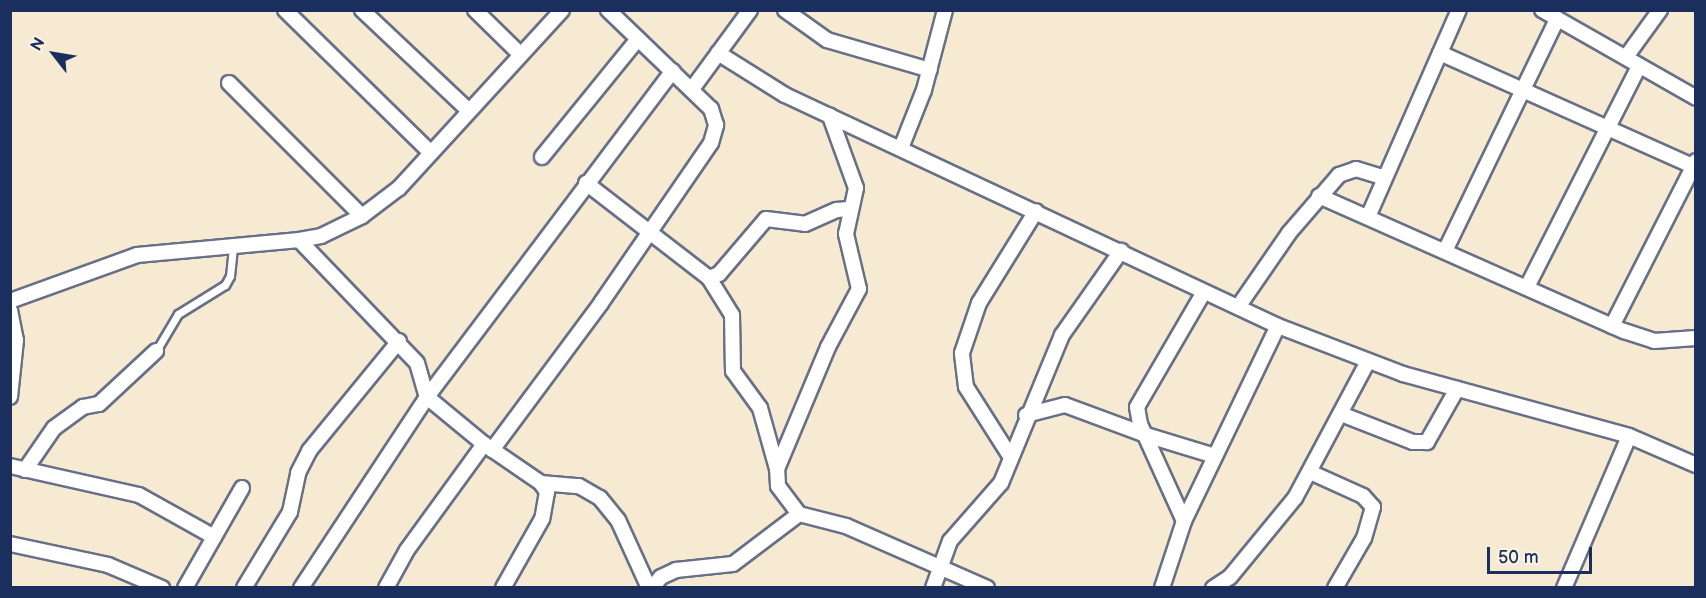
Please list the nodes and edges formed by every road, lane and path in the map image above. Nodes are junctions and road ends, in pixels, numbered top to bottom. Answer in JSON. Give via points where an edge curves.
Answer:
{"nodes":[{"id":1,"x":285,"y":10,"type":"edge"},
{"id":2,"x":362,"y":10,"type":"edge"},
{"id":3,"x":475,"y":10,"type":"edge"},
{"id":4,"x":562,"y":10,"type":"edge"},
{"id":5,"x":608,"y":10,"type":"edge"},
{"id":6,"x":750,"y":10,"type":"edge"},
{"id":7,"x":785,"y":10,"type":"edge"},
{"id":8,"x":945,"y":10,"type":"edge"},
{"id":9,"x":1459,"y":10,"type":"edge"},
{"id":10,"x":1542,"y":10,"type":"edge"},
{"id":11,"x":1660,"y":10,"type":"edge"},
{"id":12,"x":1557,"y":19,"type":"junction"},
{"id":13,"x":638,"y":39,"type":"junction"},
{"id":14,"x":718,"y":53,"type":"junction"},
{"id":15,"x":1440,"y":53,"type":"junction"},
{"id":16,"x":521,"y":55,"type":"junction"},
{"id":17,"x":1626,"y":57,"type":"junction"},
{"id":18,"x":1639,"y":66,"type":"junction"},
{"id":19,"x":930,"y":70,"type":"junction"},
{"id":20,"x":673,"y":71,"type":"junction"},
{"id":21,"x":230,"y":83,"type":"dead end"},
{"id":22,"x":692,"y":89,"type":"junction"},
{"id":23,"x":1523,"y":90,"type":"junction"},
{"id":24,"x":1695,"y":98,"type":"edge"},
{"id":25,"x":469,"y":111,"type":"junction"},
{"id":26,"x":830,"y":116,"type":"junction"},
{"id":27,"x":1608,"y":127,"type":"junction"},
{"id":28,"x":901,"y":148,"type":"junction"},
{"id":29,"x":431,"y":153,"type":"junction"},
{"id":30,"x":542,"y":157,"type":"dead end"},
{"id":31,"x":1694,"y":164,"type":"edge"},
{"id":32,"x":1385,"y":178,"type":"junction"},
{"id":33,"x":586,"y":183,"type":"junction"},
{"id":34,"x":1319,"y":196,"type":"junction"},
{"id":35,"x":849,"y":209,"type":"junction"},
{"id":36,"x":1036,"y":211,"type":"junction"},
{"id":37,"x":362,"y":216,"type":"junction"},
{"id":38,"x":1368,"y":217,"type":"junction"},
{"id":39,"x":651,"y":230,"type":"junction"},
{"id":40,"x":299,"y":240,"type":"junction"},
{"id":41,"x":233,"y":244,"type":"junction"},
{"id":42,"x":1121,"y":251,"type":"junction"},
{"id":43,"x":1445,"y":251,"type":"junction"},
{"id":44,"x":710,"y":278,"type":"junction"},
{"id":45,"x":1527,"y":287,"type":"junction"},
{"id":46,"x":1204,"y":292,"type":"junction"},
{"id":47,"x":10,"y":301,"type":"edge"},
{"id":48,"x":1238,"y":307,"type":"junction"},
{"id":49,"x":10,"y":310,"type":"edge"},
{"id":50,"x":1278,"y":326,"type":"junction"},
{"id":51,"x":1612,"y":326,"type":"junction"},
{"id":52,"x":1695,"y":338,"type":"edge"},
{"id":53,"x":399,"y":342,"type":"junction"},
{"id":54,"x":156,"y":351,"type":"joint"},
{"id":55,"x":1368,"y":361,"type":"junction"},
{"id":56,"x":1457,"y":389,"type":"junction"},
{"id":57,"x":10,"y":397,"type":"edge"},
{"id":58,"x":427,"y":397,"type":"junction"},
{"id":59,"x":1341,"y":414,"type":"junction"},
{"id":60,"x":1026,"y":415,"type":"junction"},
{"id":61,"x":1146,"y":435,"type":"junction"},
{"id":62,"x":1629,"y":436,"type":"junction"},
{"id":63,"x":488,"y":447,"type":"junction"},
{"id":64,"x":1011,"y":456,"type":"junction"},
{"id":65,"x":1215,"y":456,"type":"junction"},
{"id":66,"x":1695,"y":465,"type":"edge"},
{"id":67,"x":10,"y":466,"type":"edge"},
{"id":68,"x":777,"y":469,"type":"junction"},
{"id":69,"x":25,"y":470,"type":"junction"},
{"id":70,"x":1310,"y":472,"type":"junction"},
{"id":71,"x":541,"y":483,"type":"junction"},
{"id":72,"x":242,"y":488,"type":"dead end"},
{"id":73,"x":799,"y":514,"type":"junction"},
{"id":74,"x":1184,"y":521,"type":"junction"},
{"id":75,"x":214,"y":537,"type":"junction"},
{"id":76,"x":10,"y":544,"type":"edge"},
{"id":77,"x":938,"y":568,"type":"junction"},
{"id":78,"x":162,"y":588,"type":"edge"},
{"id":79,"x":185,"y":588,"type":"edge"},
{"id":80,"x":244,"y":588,"type":"edge"},
{"id":81,"x":301,"y":588,"type":"edge"},
{"id":82,"x":386,"y":588,"type":"edge"},
{"id":83,"x":502,"y":588,"type":"edge"},
{"id":84,"x":650,"y":588,"type":"edge"},
{"id":85,"x":933,"y":588,"type":"edge"},
{"id":86,"x":987,"y":588,"type":"edge"},
{"id":87,"x":1162,"y":588,"type":"edge"},
{"id":88,"x":1212,"y":588,"type":"edge"},
{"id":89,"x":1335,"y":588,"type":"edge"},
{"id":90,"x":1564,"y":588,"type":"edge"}],
"edges":[{"from":1,"to":29,"type":"street"},
{"from":2,"to":25,"type":"street"},
{"from":3,"to":16,"type":"street"},
{"from":4,"to":16,"type":"street"},
{"from":5,"to":13,"type":"street"},
{"from":6,"to":14,"type":"street"},
{"from":7,"to":19,"type":"street","via":[[827,40]]},
{"from":8,"to":19,"type":"street"},
{"from":9,"to":15,"type":"street"},
{"from":10,"to":12,"type":"street"},
{"from":11,"to":17,"type":"street"},
{"from":12,"to":17,"type":"street"},
{"from":12,"to":23,"type":"street"},
{"from":13,"to":20,"type":"street"},
{"from":13,"to":30,"type":"street"},
{"from":14,"to":22,"type":"street"},
{"from":14,"to":26,"type":"street","via":[[765,85]]},
{"from":15,"to":23,"type":"street"},
{"from":15,"to":32,"type":"street"},
{"from":16,"to":25,"type":"street"},
{"from":17,"to":18,"type":"street"},
{"from":18,"to":24,"type":"street"},
{"from":18,"to":27,"type":"street"},
{"from":19,"to":28,"type":"street"},
{"from":20,"to":22,"type":"street"},
{"from":20,"to":33,"type":"street"},
{"from":21,"to":37,"type":"street"},
{"from":22,"to":39,"type":"street","via":[[711,109],[716,125],[711,143]]},
{"from":23,"to":27,"type":"street"},
{"from":23,"to":43,"type":"street"},
{"from":25,"to":29,"type":"street"},
{"from":26,"to":28,"type":"street"},
{"from":26,"to":35,"type":"street","via":[[856,188]]},
{"from":27,"to":31,"type":"street"},
{"from":27,"to":45,"type":"street"},
{"from":28,"to":36,"type":"street"},
{"from":29,"to":37,"type":"street","via":[[399,188]]},
{"from":31,"to":51,"type":"street"},
{"from":32,"to":34,"type":"street","via":[[1348,170]]},
{"from":32,"to":38,"type":"street"},
{"from":33,"to":39,"type":"street"},
{"from":33,"to":58,"type":"street"},
{"from":34,"to":38,"type":"street"},
{"from":34,"to":48,"type":"street"},
{"from":35,"to":44,"type":"street","via":[[805,224],[766,219],[719,274]]},
{"from":35,"to":68,"type":"street","via":[[847,250],[859,289],[828,347]]},
{"from":36,"to":42,"type":"street"},
{"from":36,"to":64,"type":"street","via":[[979,303],[962,353],[966,387]]},
{"from":37,"to":40,"type":"street","via":[[321,236]]},
{"from":38,"to":43,"type":"street"},
{"from":39,"to":44,"type":"street"},
{"from":39,"to":63,"type":"street"},
{"from":40,"to":41,"type":"street"},
{"from":40,"to":53,"type":"street"},
{"from":41,"to":47,"type":"street","via":[[137,255]]},
{"from":41,"to":54,"type":"lane","via":[[230,276],[225,285],[178,314]]},
{"from":42,"to":46,"type":"street"},
{"from":42,"to":60,"type":"street","via":[[1062,335]]},
{"from":43,"to":45,"type":"street"},
{"from":44,"to":68,"type":"street","via":[[732,315],[733,371],[760,408]]},
{"from":45,"to":51,"type":"street"},
{"from":46,"to":48,"type":"street"},
{"from":46,"to":61,"type":"street","via":[[1141,395],[1137,414]]},
{"from":48,"to":50,"type":"street"},
{"from":49,"to":57,"type":"street","via":[[16,340]]},
{"from":50,"to":55,"type":"street"},
{"from":50,"to":65,"type":"street"},
{"from":51,"to":52,"type":"street","via":[[1654,341]]},
{"from":53,"to":58,"type":"street","via":[[417,363]]},
{"from":53,"to":80,"type":"street","via":[[309,451],[298,473],[290,512]]},
{"from":54,"to":69,"type":"street","via":[[99,404],[83,407],[54,428]]},
{"from":55,"to":56,"type":"street"},
{"from":55,"to":59,"type":"street"},
{"from":56,"to":59,"type":"street","via":[[1427,442],[1413,442]]},
{"from":56,"to":62,"type":"street"},
{"from":58,"to":63,"type":"street"},
{"from":58,"to":81,"type":"street"},
{"from":59,"to":70,"type":"street"},
{"from":60,"to":61,"type":"street","via":[[1065,405]]},
{"from":60,"to":64,"type":"street"},
{"from":61,"to":65,"type":"street"},
{"from":61,"to":74,"type":"street"},
{"from":62,"to":66,"type":"street"},
{"from":62,"to":90,"type":"street"},
{"from":63,"to":71,"type":"street"},
{"from":63,"to":82,"type":"street","via":[[407,550]]},
{"from":64,"to":77,"type":"street","via":[[1000,483],[957,530]]},
{"from":65,"to":74,"type":"street"},
{"from":67,"to":69,"type":"street"},
{"from":68,"to":73,"type":"street","via":[[778,486]]},
{"from":69,"to":75,"type":"street","via":[[140,495]]},
{"from":70,"to":88,"type":"street","via":[[1270,532],[1230,577]]},
{"from":70,"to":89,"type":"street","via":[[1363,496],[1373,507],[1364,538]]},
{"from":71,"to":83,"type":"street","via":[[547,492],[542,519]]},
{"from":71,"to":84,"type":"street","via":[[579,486],[600,498],[622,528]]},
{"from":72,"to":75,"type":"street"},
{"from":73,"to":77,"type":"street","via":[[846,526]]},
{"from":73,"to":84,"type":"street","via":[[733,564],[676,570]]},
{"from":74,"to":87,"type":"street"},
{"from":75,"to":79,"type":"street"},
{"from":76,"to":78,"type":"street","via":[[108,565]]},
{"from":77,"to":85,"type":"street"},
{"from":77,"to":86,"type":"street"}]}
